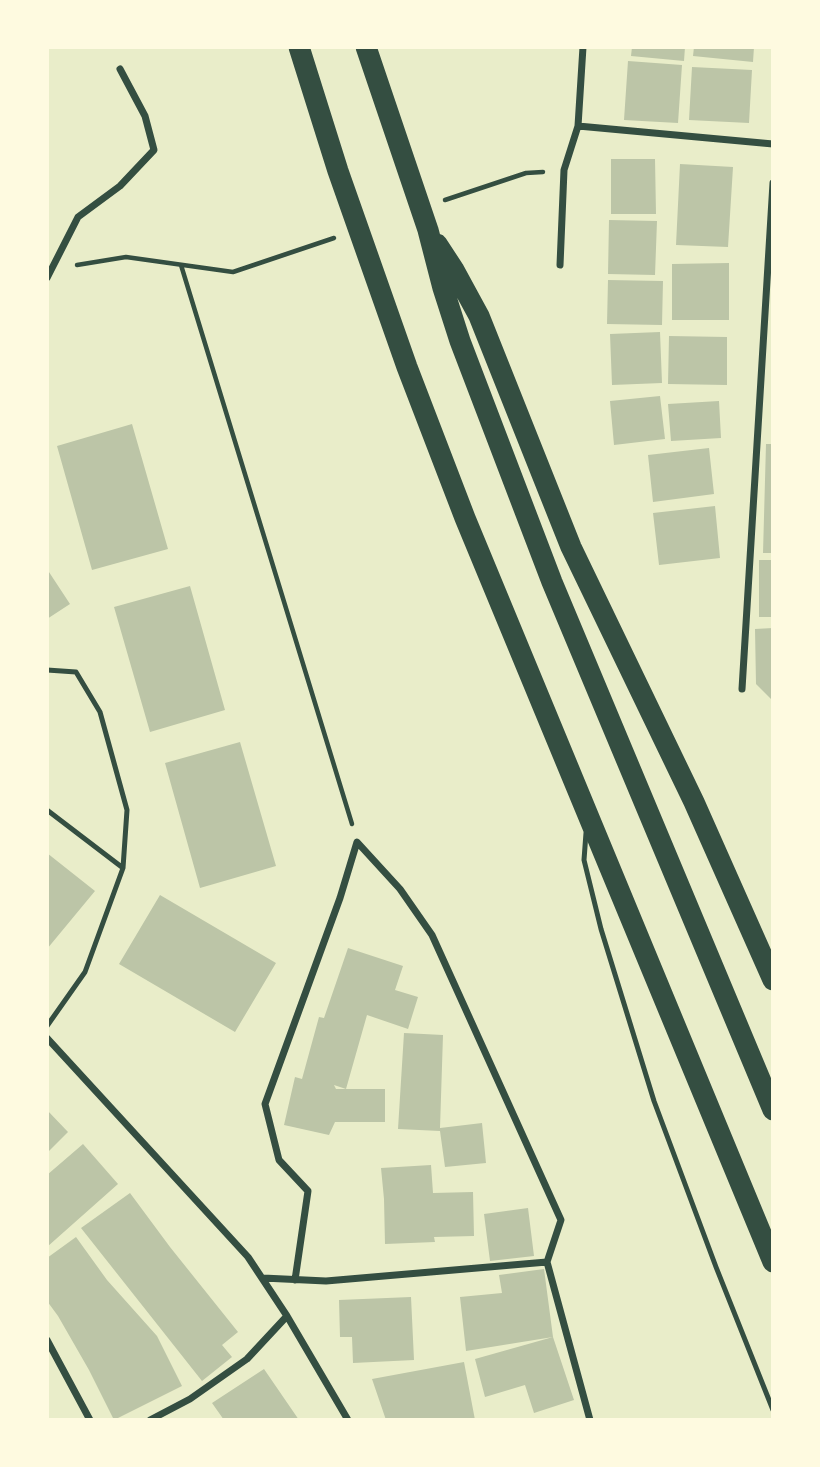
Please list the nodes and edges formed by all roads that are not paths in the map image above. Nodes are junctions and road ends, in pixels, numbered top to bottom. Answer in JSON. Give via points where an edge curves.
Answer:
{"nodes":[{"id":1,"x":299,"y":47,"type":"edge"},
{"id":2,"x":366,"y":47,"type":"edge"},
{"id":3,"x":583,"y":47,"type":"edge"},
{"id":4,"x":120,"y":69,"type":"dead end"},
{"id":5,"x":578,"y":126,"type":"junction"},
{"id":6,"x":773,"y":144,"type":"edge"},
{"id":7,"x":773,"y":183,"type":"edge"},
{"id":8,"x":428,"y":230,"type":"junction"},
{"id":9,"x":559,"y":265,"type":"dead end"},
{"id":10,"x":47,"y":278,"type":"edge"},
{"id":11,"x":47,"y":670,"type":"edge"},
{"id":12,"x":741,"y":689,"type":"dead end"},
{"id":13,"x":47,"y":810,"type":"edge"},
{"id":14,"x":587,"y":812,"type":"junction"},
{"id":15,"x":123,"y":869,"type":"junction"},
{"id":16,"x":773,"y":980,"type":"edge"},
{"id":17,"x":47,"y":1026,"type":"edge"},
{"id":18,"x":47,"y":1038,"type":"edge"},
{"id":19,"x":773,"y":1110,"type":"edge"},
{"id":20,"x":548,"y":1262,"type":"junction"},
{"id":21,"x":773,"y":1262,"type":"edge"},
{"id":22,"x":263,"y":1278,"type":"junction"},
{"id":23,"x":295,"y":1280,"type":"junction"},
{"id":24,"x":287,"y":1316,"type":"junction"},
{"id":25,"x":47,"y":1340,"type":"edge"},
{"id":26,"x":773,"y":1410,"type":"edge"},
{"id":27,"x":588,"y":1419,"type":"edge"},
{"id":28,"x":90,"y":1420,"type":"edge"},
{"id":29,"x":150,"y":1420,"type":"edge"},
{"id":30,"x":348,"y":1420,"type":"edge"}],
"edges":[{"from":1,"to":14,"type":"highway","via":[[412,379]]},
{"from":2,"to":8,"type":"highway"},
{"from":3,"to":5,"type":"street"},
{"from":4,"to":10,"type":"street","via":[[145,116],[154,150],[120,186],[78,217]]},
{"from":5,"to":6,"type":"street"},
{"from":5,"to":9,"type":"street","via":[[564,170]]},
{"from":7,"to":12,"type":"street"},
{"from":8,"to":16,"type":"highway","via":[[479,316],[571,547],[694,802]]},
{"from":8,"to":19,"type":"highway","via":[[460,341],[552,582]]},
{"from":11,"to":15,"type":"lane","via":[[76,673],[100,712],[127,810]]},
{"from":13,"to":15,"type":"lane"},
{"from":14,"to":21,"type":"highway"},
{"from":14,"to":26,"type":"lane","via":[[584,860],[654,1101]]},
{"from":15,"to":17,"type":"lane","via":[[85,972]]},
{"from":18,"to":22,"type":"street","via":[[248,1256]]},
{"from":20,"to":23,"type":"street"},
{"from":20,"to":23,"type":"street","via":[[561,1220],[432,935],[400,889],[357,842],[265,1104],[279,1160],[308,1191]]},
{"from":20,"to":27,"type":"street"},
{"from":22,"to":23,"type":"street"},
{"from":22,"to":24,"type":"street"},
{"from":24,"to":29,"type":"street","via":[[247,1359],[190,1399]]},
{"from":24,"to":30,"type":"street"},
{"from":25,"to":28,"type":"street"}]}
